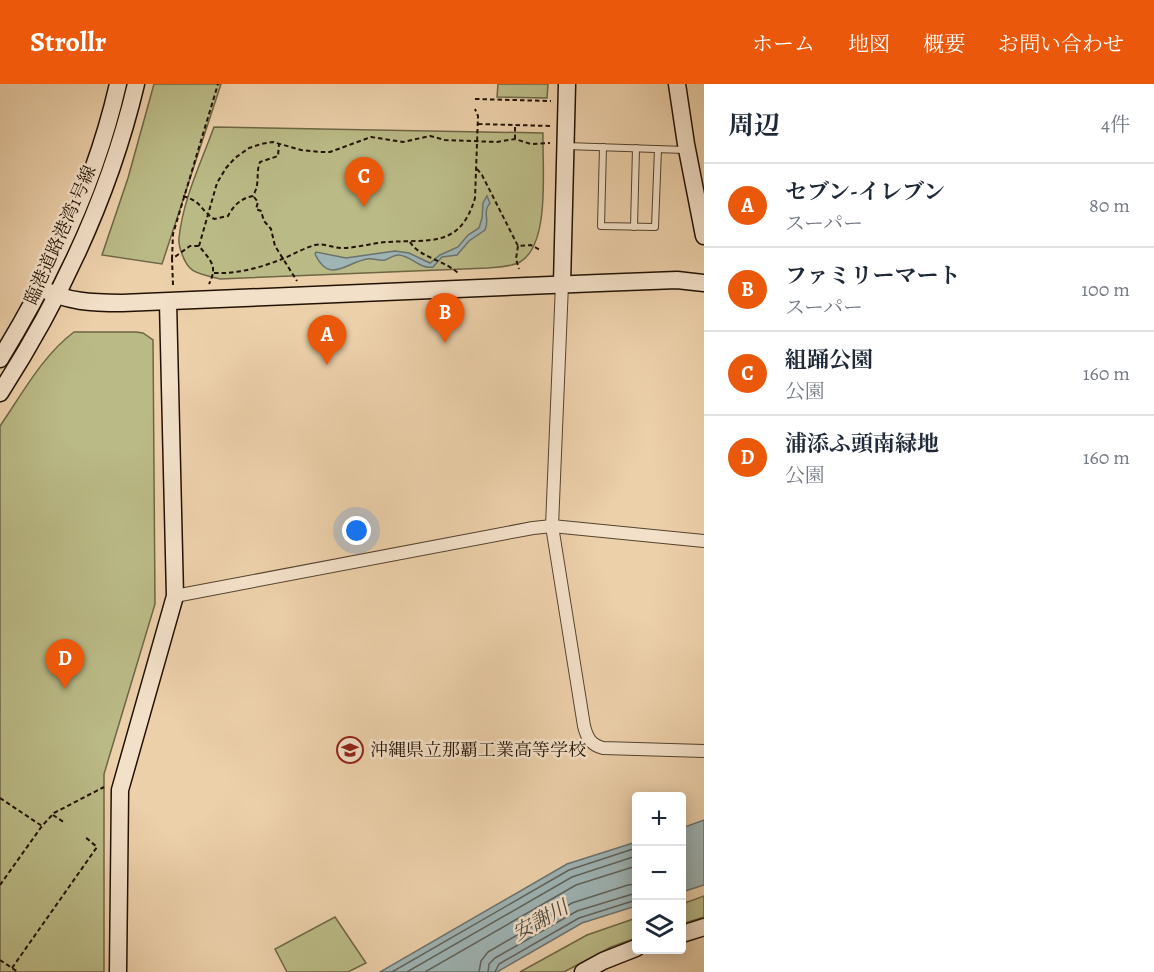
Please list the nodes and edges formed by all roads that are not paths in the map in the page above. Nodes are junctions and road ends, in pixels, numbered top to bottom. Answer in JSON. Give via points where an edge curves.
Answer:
{"nodes":[{"id":1,"x":118,"y":84,"type":"edge"},
{"id":2,"x":136,"y":84,"type":"edge"},
{"id":3,"x":567,"y":84,"type":"edge"},
{"id":4,"x":678,"y":84,"type":"edge"},
{"id":5,"x":558,"y":144,"type":"junction"},
{"id":6,"x":603,"y":147,"type":"junction"},
{"id":7,"x":636,"y":148,"type":"junction"},
{"id":8,"x":658,"y":149,"type":"junction"},
{"id":9,"x":687,"y":150,"type":"junction"},
{"id":10,"x":700,"y":197,"type":"edge"},
{"id":11,"x":634,"y":226,"type":"junction"},
{"id":12,"x":704,"y":236,"type":"edge"},
{"id":13,"x":704,"y":283,"type":"edge"},
{"id":14,"x":562,"y":284,"type":"junction"},
{"id":15,"x":41,"y":288,"type":"junction"},
{"id":16,"x":171,"y":293,"type":"junction"},
{"id":17,"x":57,"y":297,"type":"junction"},
{"id":18,"x":0,"y":359,"type":"edge"},
{"id":19,"x":0,"y":393,"type":"edge"},
{"id":20,"x":552,"y":526,"type":"junction"},
{"id":21,"x":704,"y":542,"type":"edge"},
{"id":22,"x":175,"y":596,"type":"junction"},
{"id":23,"x":704,"y":751,"type":"edge"},
{"id":24,"x":703,"y":929,"type":"edge"},
{"id":25,"x":686,"y":933,"type":"edge"},
{"id":26,"x":632,"y":950,"type":"edge"},
{"id":27,"x":118,"y":972,"type":"edge"},
{"id":28,"x":583,"y":972,"type":"edge"}],
"edges":[{"from":1,"to":15,"type":"street","name":"臨港道路港湾1号線","via":[[95,161]]},
{"from":2,"to":17,"type":"street","name":"臨港道路港湾1号線","via":[[106,183]]},
{"from":3,"to":5,"type":"street"},
{"from":4,"to":9,"type":"street"},
{"from":5,"to":6,"type":"lane"},
{"from":5,"to":14,"type":"street"},
{"from":6,"to":7,"type":"lane"},
{"from":6,"to":11,"type":"lane","via":[[601,226]]},
{"from":7,"to":8,"type":"lane"},
{"from":7,"to":11,"type":"lane"},
{"from":8,"to":9,"type":"lane"},
{"from":8,"to":11,"type":"lane","via":[[655,227]]},
{"from":9,"to":10,"type":"street"},
{"from":10,"to":12,"type":"street"},
{"from":13,"to":14,"type":"street","via":[[677,280]]},
{"from":14,"to":16,"type":"street"},
{"from":14,"to":20,"type":"street"},
{"from":15,"to":17,"type":"street"},
{"from":15,"to":18,"type":"street","name":"臨港道路港湾1号線"},
{"from":16,"to":17,"type":"street","via":[[93,303]]},
{"from":16,"to":22,"type":"street"},
{"from":17,"to":19,"type":"street","name":"臨港道路港湾1号線"},
{"from":20,"to":21,"type":"street"},
{"from":20,"to":22,"type":"street"},
{"from":20,"to":23,"type":"street","via":[[587,738],[603,748]]},
{"from":22,"to":27,"type":"street","via":[[119,802]]},
{"from":24,"to":25,"type":"street"},
{"from":26,"to":28,"type":"street"}]}
